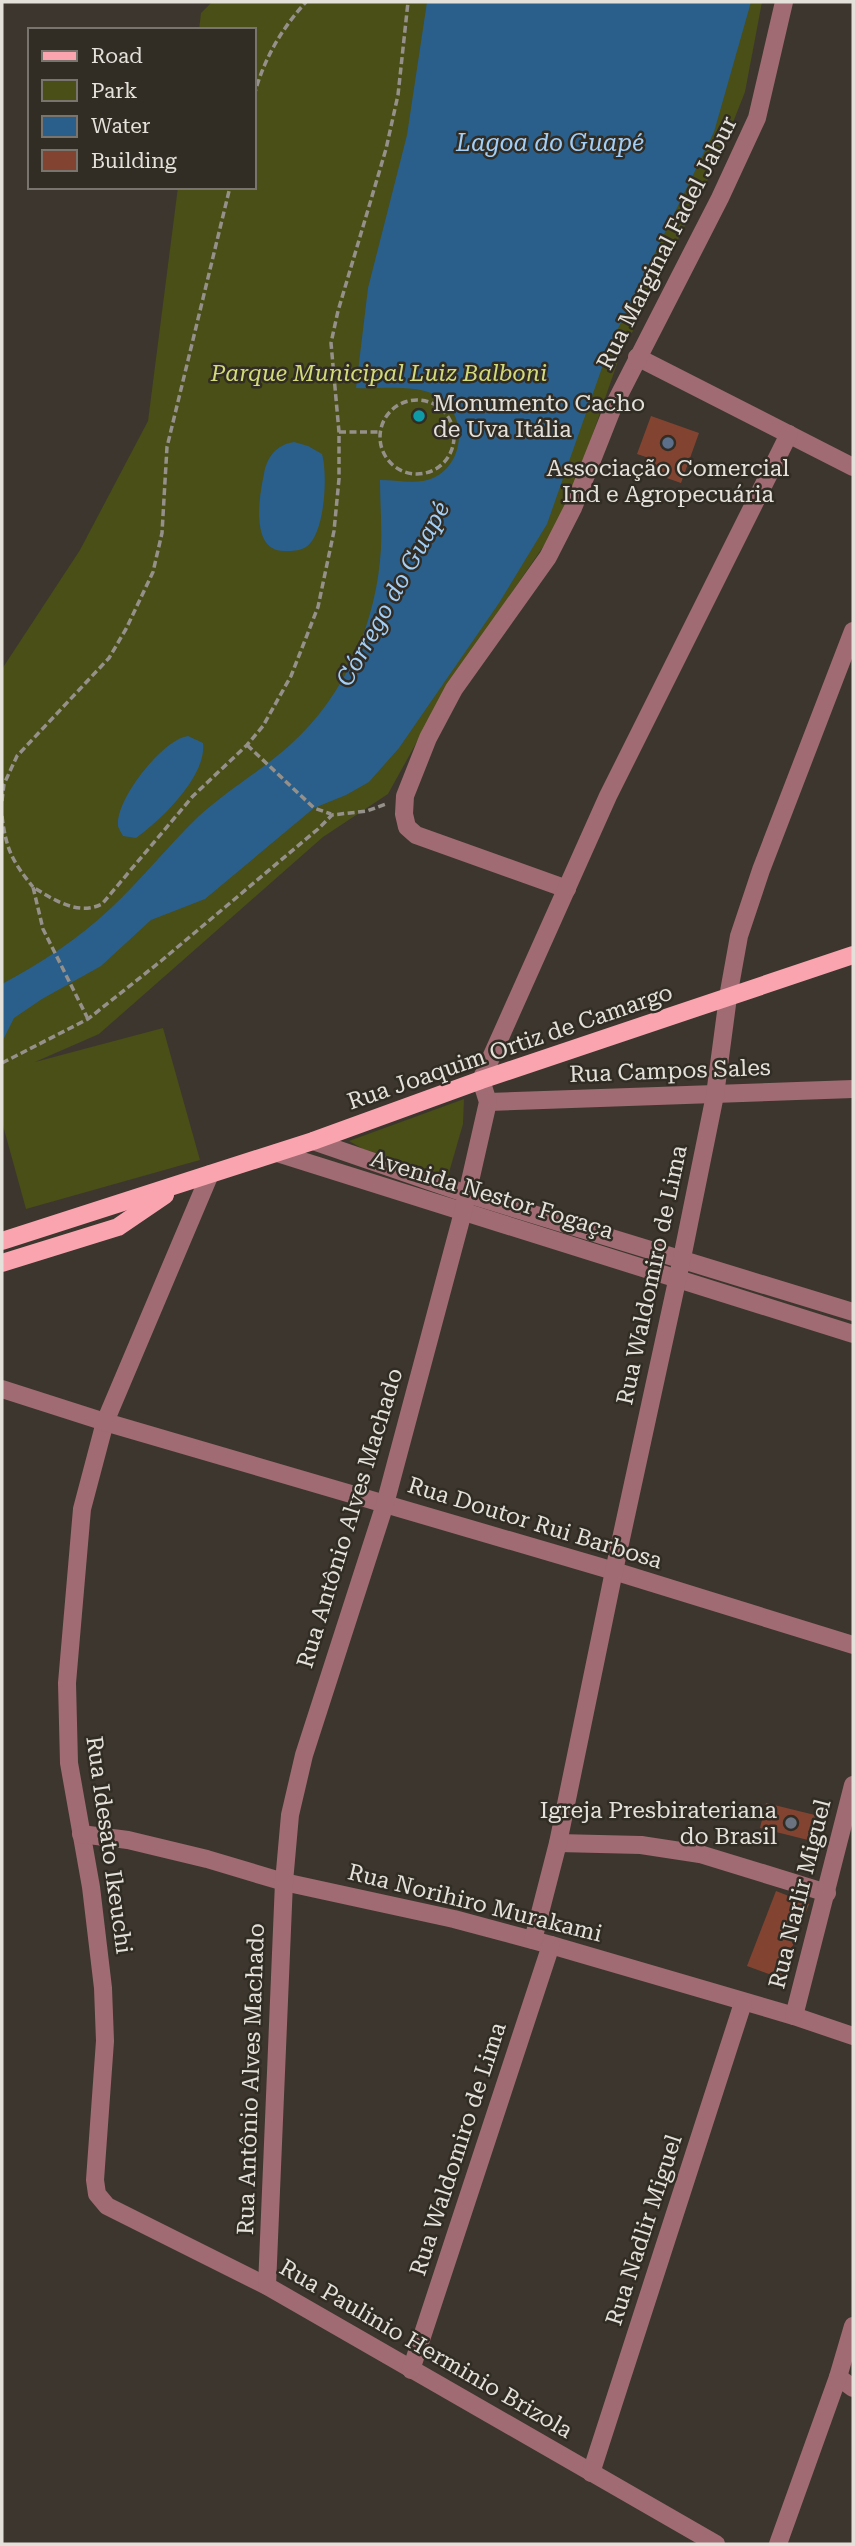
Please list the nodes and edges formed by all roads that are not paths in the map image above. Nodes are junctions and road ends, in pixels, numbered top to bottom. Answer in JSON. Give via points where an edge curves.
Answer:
{"nodes":[{"id":1,"x":784,"y":2,"type":"edge"},
{"id":2,"x":637,"y":358,"type":"junction"},
{"id":3,"x":789,"y":434,"type":"junction"},
{"id":4,"x":853,"y":467,"type":"edge"},
{"id":5,"x":853,"y":631,"type":"edge"},
{"id":6,"x":567,"y":889,"type":"junction"},
{"id":7,"x":853,"y":955,"type":"edge"},
{"id":8,"x":728,"y":997,"type":"junction"},
{"id":9,"x":481,"y":1080,"type":"junction"},
{"id":10,"x":853,"y":1089,"type":"edge"},
{"id":11,"x":715,"y":1095,"type":"junction"},
{"id":12,"x":488,"y":1102,"type":"junction"},
{"id":13,"x":313,"y":1141,"type":"junction"},
{"id":14,"x":277,"y":1153,"type":"junction"},
{"id":15,"x":210,"y":1174,"type":"junction"},
{"id":16,"x":182,"y":1183,"type":"junction"},
{"id":17,"x":467,"y":1194,"type":"junction"},
{"id":18,"x":463,"y":1213,"type":"junction"},
{"id":19,"x":2,"y":1241,"type":"edge"},
{"id":20,"x":682,"y":1258,"type":"junction"},
{"id":21,"x":2,"y":1263,"type":"edge"},
{"id":22,"x":677,"y":1278,"type":"junction"},
{"id":23,"x":804,"y":1296,"type":"junction"},
{"id":24,"x":853,"y":1312,"type":"edge"},
{"id":25,"x":797,"y":1317,"type":"junction"},
{"id":26,"x":853,"y":1334,"type":"edge"},
{"id":27,"x":2,"y":1389,"type":"edge"},
{"id":28,"x":105,"y":1422,"type":"junction"},
{"id":29,"x":385,"y":1504,"type":"junction"},
{"id":30,"x":614,"y":1571,"type":"junction"},
{"id":31,"x":853,"y":1646,"type":"edge"},
{"id":32,"x":853,"y":1785,"type":"edge"},
{"id":33,"x":81,"y":1834,"type":"junction"},
{"id":34,"x":558,"y":1843,"type":"junction"},
{"id":35,"x":284,"y":1882,"type":"junction"},
{"id":36,"x":827,"y":1893,"type":"junction"},
{"id":37,"x":533,"y":1940,"type":"junction"},
{"id":38,"x":551,"y":1945,"type":"junction"},
{"id":39,"x":743,"y":2003,"type":"junction"},
{"id":40,"x":794,"y":2016,"type":"junction"},
{"id":41,"x":853,"y":2036,"type":"edge"},
{"id":42,"x":107,"y":2206,"type":"joint"},
{"id":43,"x":267,"y":2286,"type":"junction"},
{"id":44,"x":853,"y":2326,"type":"edge"},
{"id":45,"x":411,"y":2370,"type":"junction"},
{"id":46,"x":838,"y":2377,"type":"junction"},
{"id":47,"x":853,"y":2388,"type":"edge"},
{"id":48,"x":591,"y":2473,"type":"junction"},
{"id":49,"x":716,"y":2544,"type":"edge"},
{"id":50,"x":778,"y":2544,"type":"edge"}],
"edges":[{"from":1,"to":2,"type":"street","name":"Rua Marginal Fadel Jabur","via":[[757,118]]},
{"from":2,"to":3,"type":"street"},
{"from":2,"to":6,"type":"street","name":"Rua Marginal Fadel Jabur","via":[[554,545],[454,689],[405,796],[407,827],[416,835]]},
{"from":3,"to":4,"type":"street"},
{"from":3,"to":6,"type":"street","via":[[608,796]]},
{"from":5,"to":8,"type":"street","name":"Rua Waldomiro de Lima","via":[[761,870],[739,936]]},
{"from":6,"to":9,"type":"street"},
{"from":7,"to":8,"type":"main road","name":"Rua Joaquim Ortiz de Camargo"},
{"from":8,"to":9,"type":"main road","name":"Rua Joaquim Ortiz de Camargo"},
{"from":8,"to":11,"type":"street","name":"Rua Waldomiro de Lima"},
{"from":9,"to":12,"type":"street"},
{"from":9,"to":13,"type":"main road","name":"Rua Joaquim Ortiz de Camargo"},
{"from":10,"to":11,"type":"street","name":"Rua Campos Sales"},
{"from":11,"to":12,"type":"street","name":"Rua Campos Sales"},
{"from":11,"to":20,"type":"street","name":"Rua Waldomiro de Lima"},
{"from":12,"to":17,"type":"street","name":"Rua Antônio Alves Machado"},
{"from":13,"to":14,"type":"main road","name":"Rua Joaquim Ortiz de Camargo"},
{"from":13,"to":17,"type":"street","name":"Avenida Nestor Fogaça"},
{"from":14,"to":15,"type":"main road","name":"Rua Joaquim Ortiz de Camargo"},
{"from":14,"to":18,"type":"street","name":"Avenida Nestor Fogaça"},
{"from":15,"to":16,"type":"main road","name":"Rua Joaquim Ortiz de Camargo"},
{"from":15,"to":28,"type":"street","name":"Rua Idesato Ikeuchi"},
{"from":16,"to":19,"type":"main road","name":"Rua Joaquim Ortiz de Camargo"},
{"from":16,"to":21,"type":"main road","name":"Rua Joaquim Ortiz de Camargo","via":[[118,1227]]},
{"from":17,"to":18,"type":"street","name":"Rua Antônio Alves Machado"},
{"from":17,"to":20,"type":"street","name":"Avenida Nestor Fogaça"},
{"from":18,"to":22,"type":"street","name":"Avenida Nestor Fogaça"},
{"from":18,"to":29,"type":"street","name":"Rua Antônio Alves Machado"},
{"from":20,"to":22,"type":"street","name":"Rua Waldomiro de Lima"},
{"from":20,"to":23,"type":"street","name":"Avenida Nestor Fogaça"},
{"from":22,"to":25,"type":"street","name":"Avenida Nestor Fogaça"},
{"from":22,"to":30,"type":"street","name":"Rua Waldomiro de Lima"},
{"from":23,"to":24,"type":"street","name":"Avenida Nestor Fogaça"},
{"from":23,"to":25,"type":"street"},
{"from":25,"to":26,"type":"street","name":"Avenida Nestor Fogaça"},
{"from":27,"to":28,"type":"street","name":"Rua Doutor Rui Barbosa"},
{"from":28,"to":29,"type":"street","name":"Rua Doutor Rui Barbosa"},
{"from":28,"to":33,"type":"street","name":"Rua Idesato Ikeuchi","via":[[82,1509],[67,1683],[69,1763]]},
{"from":29,"to":30,"type":"street","name":"Rua Doutor Rui Barbosa"},
{"from":29,"to":35,"type":"street","name":"Rua Antônio Alves Machado","via":[[304,1755],[290,1815]]},
{"from":30,"to":31,"type":"street","name":"Rua Doutor Rui Barbosa"},
{"from":30,"to":34,"type":"street","name":"Rua Waldomiro de Lima"},
{"from":32,"to":36,"type":"street","name":"Rua Narlir Miguel"},
{"from":33,"to":35,"type":"street","name":"Rua Norihiro Murakami","via":[[141,1843]]},
{"from":33,"to":42,"type":"street","name":"Rua Idesato Ikeuchi","via":[[103,1989],[105,2041],[94,2180],[97,2194]]},
{"from":34,"to":36,"type":"street","via":[[641,1844],[700,1854]]},
{"from":34,"to":37,"type":"street","name":"Rua Waldomiro de Lima"},
{"from":35,"to":37,"type":"street","name":"Rua Norihiro Murakami"},
{"from":35,"to":43,"type":"street","name":"Rua Antônio Alves Machado"},
{"from":36,"to":40,"type":"street","name":"Rua Narlir Miguel"},
{"from":37,"to":38,"type":"street","name":"Rua Norihiro Murakami"},
{"from":38,"to":39,"type":"street","name":"Rua Norihiro Murakami"},
{"from":38,"to":45,"type":"street","name":"Rua Waldomiro de Lima"},
{"from":39,"to":40,"type":"street","name":"Rua Norihiro Murakami"},
{"from":39,"to":48,"type":"street","name":"Rua Nadlir Miguel"},
{"from":40,"to":41,"type":"street","name":"Rua Norihiro Murakami"},
{"from":42,"to":43,"type":"street","name":"Rua Paulinio Herminio Brizola"},
{"from":43,"to":45,"type":"street","name":"Rua Paulinio Herminio Brizola"},
{"from":44,"to":46,"type":"street"},
{"from":45,"to":48,"type":"street","name":"Rua Paulinio Herminio Brizola"},
{"from":46,"to":47,"type":"street"},
{"from":46,"to":50,"type":"street"},
{"from":48,"to":49,"type":"street","name":"Rua Paulinio Herminio Brizola"}]}
